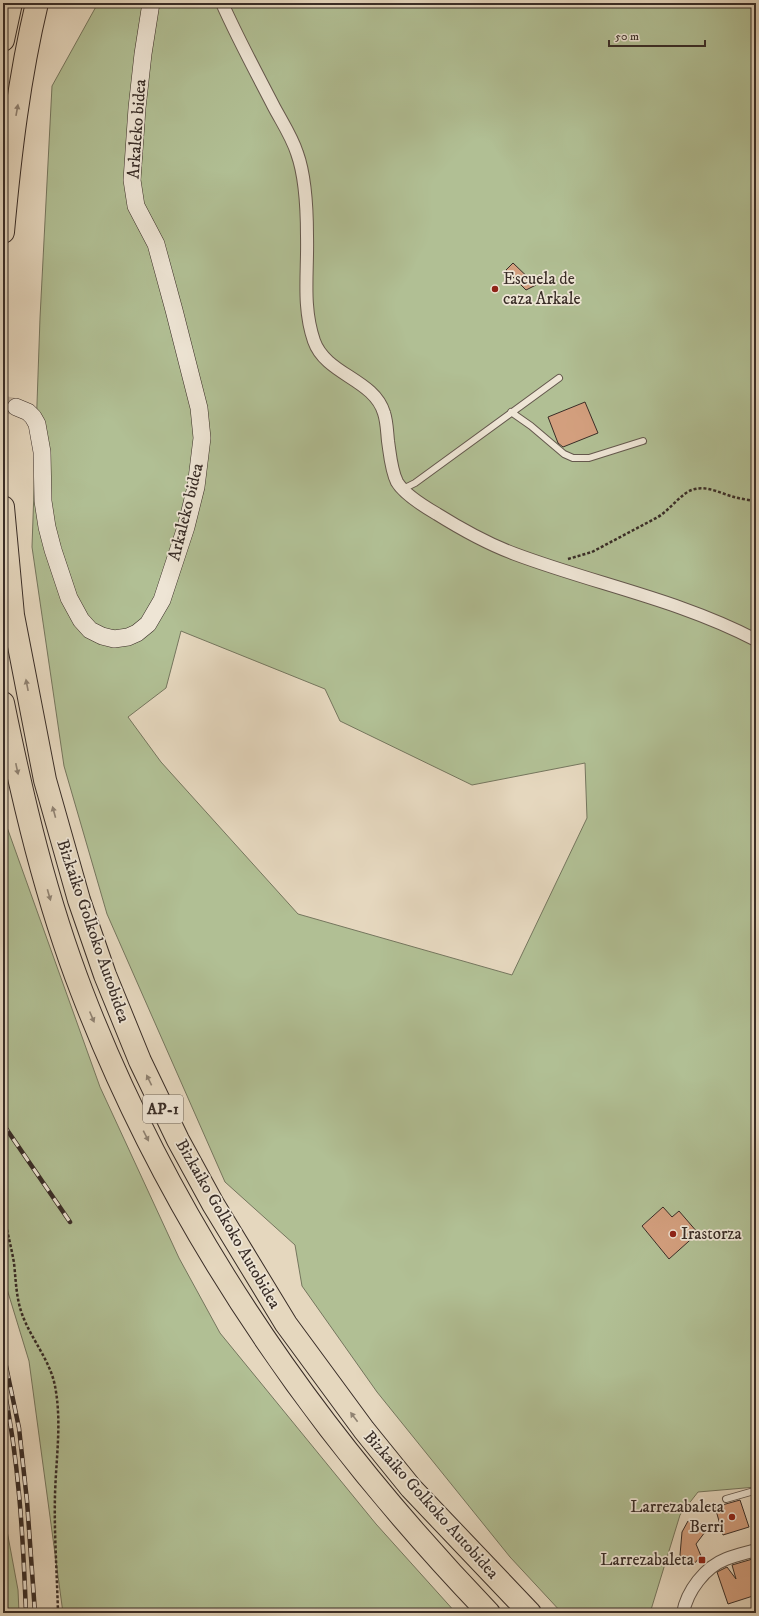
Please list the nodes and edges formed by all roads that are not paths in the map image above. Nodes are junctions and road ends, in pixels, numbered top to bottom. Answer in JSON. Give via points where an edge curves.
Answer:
{"nodes":[{"id":1,"x":11,"y":3,"type":"edge"},
{"id":2,"x":37,"y":3,"type":"edge"},
{"id":3,"x":151,"y":3,"type":"edge"},
{"id":4,"x":222,"y":3,"type":"edge"},
{"id":5,"x":3,"y":40,"type":"edge"},
{"id":6,"x":3,"y":232,"type":"edge"},
{"id":7,"x":559,"y":378,"type":"dead end"},
{"id":8,"x":16,"y":407,"type":"tunnel mouth"},
{"id":9,"x":511,"y":412,"type":"junction"},
{"id":10,"x":643,"y":441,"type":"dead end"},
{"id":11,"x":403,"y":489,"type":"junction"},
{"id":12,"x":3,"y":507,"type":"edge"},
{"id":13,"x":756,"y":640,"type":"edge"},
{"id":14,"x":3,"y":703,"type":"edge"},
{"id":15,"x":756,"y":1497,"type":"edge"},
{"id":16,"x":726,"y":1499,"type":"dead end"},
{"id":17,"x":756,"y":1550,"type":"edge"},
{"id":18,"x":683,"y":1612,"type":"edge"},
{"id":19,"x":489,"y":1613,"type":"edge"},
{"id":20,"x":530,"y":1613,"type":"edge"}],
"edges":[{"from":1,"to":5,"type":"highway"},
{"from":6,"to":2,"type":"highway","one_way":true,"via":[[15,122]]},
{"from":3,"to":8,"type":"street","name":"Arkaleko bidea","via":[[138,100],[132,180],[136,206],[156,244],[172,302],[199,408],[202,438],[196,487],[162,600],[148,624],[137,633],[114,639],[90,630],[81,620],[69,598],[53,550],[42,501],[42,452],[36,424],[28,412]]},
{"from":4,"to":11,"type":"street","via":[[297,152],[302,175],[307,234],[305,298],[315,344],[324,357],[378,400],[384,414],[393,470]]},
{"from":7,"to":9,"type":"lane"},
{"from":9,"to":10,"type":"lane","via":[[564,454],[573,458],[589,458]]},
{"from":9,"to":11,"type":"lane","via":[[415,483]]},
{"from":11,"to":13,"type":"street","via":[[436,514],[514,554],[704,616]]},
{"from":20,"to":12,"type":"highway","name":"Bizkaiko Golkoko Autobidea","number":"AP-1","one_way":true,"via":[[411,1488],[364,1430],[286,1324],[213,1204],[178,1140],[140,1061],[105,975],[82,907],[45,780],[14,615]]},
{"from":14,"to":19,"type":"highway","name":"Bizkaiko Golkoko Autobidea","number":"AP-1","one_way":true,"via":[[25,806],[55,915],[82,992],[105,1047],[171,1185],[261,1334],[309,1402],[406,1522]]},
{"from":15,"to":16,"type":"lane","via":[[754,1490]]},
{"from":17,"to":18,"type":"street","via":[[725,1560],[704,1575],[688,1597]]}]}
